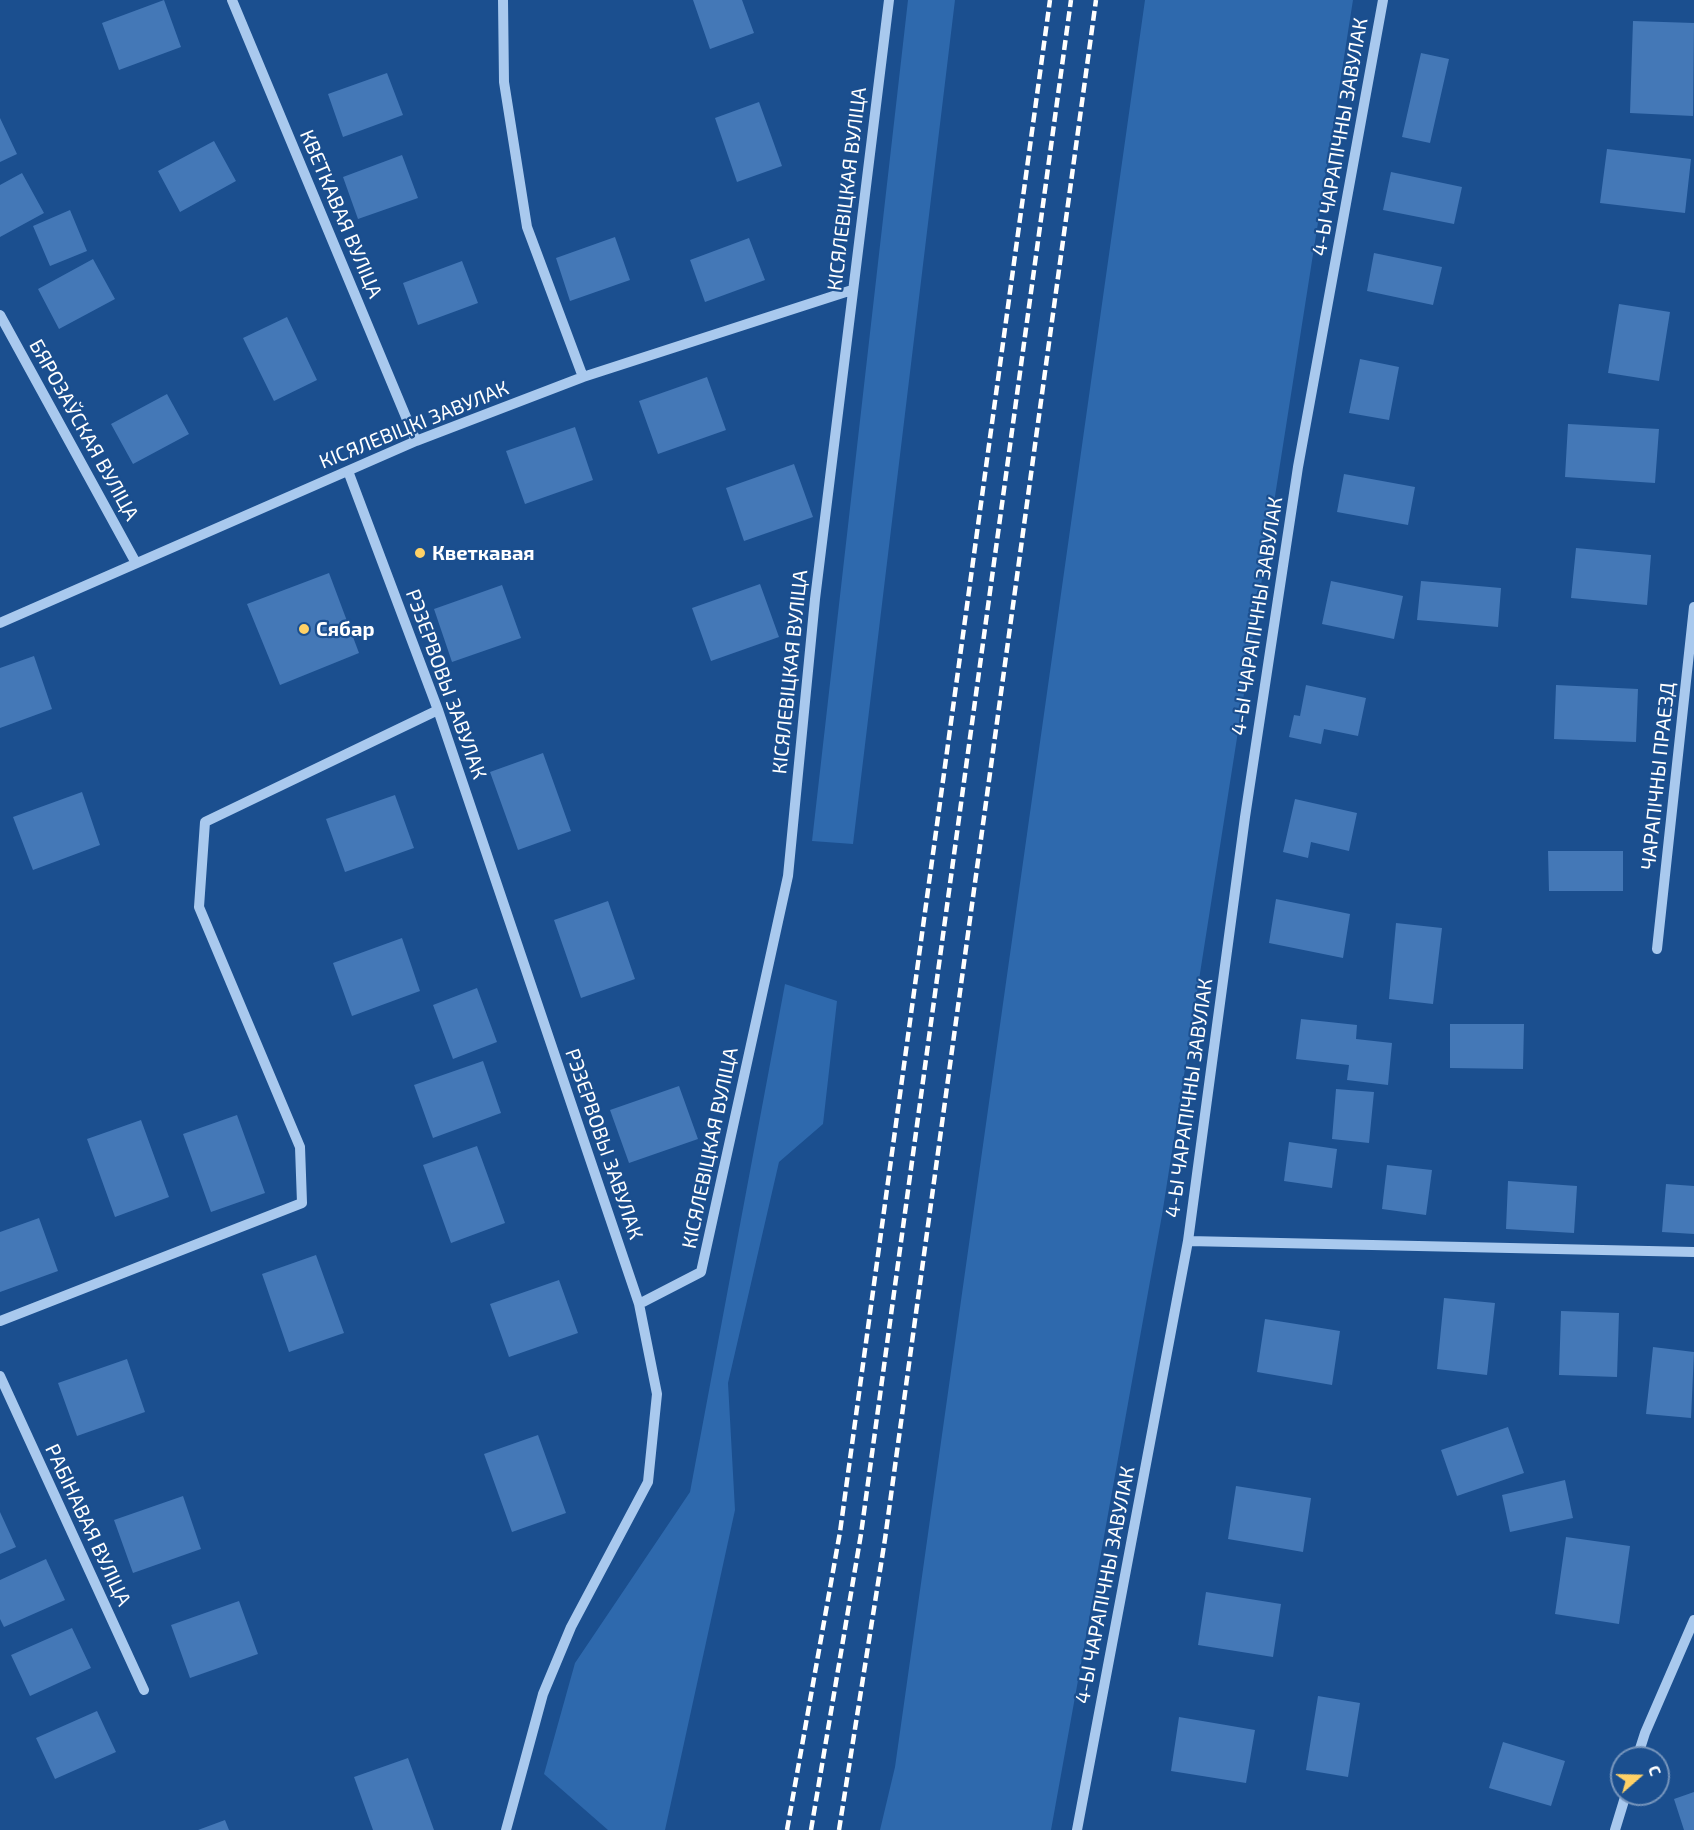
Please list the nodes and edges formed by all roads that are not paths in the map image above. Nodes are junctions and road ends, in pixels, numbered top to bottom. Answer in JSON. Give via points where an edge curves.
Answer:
{"nodes":[{"id":1,"x":232,"y":0,"type":"edge"},
{"id":2,"x":503,"y":0,"type":"edge"},
{"id":3,"x":889,"y":0,"type":"edge"},
{"id":4,"x":1383,"y":0,"type":"edge"},
{"id":5,"x":852,"y":290,"type":"junction"},
{"id":6,"x":0,"y":315,"type":"edge"},
{"id":7,"x":583,"y":377,"type":"junction"},
{"id":8,"x":416,"y":441,"type":"junction"},
{"id":9,"x":348,"y":471,"type":"junction"},
{"id":10,"x":136,"y":563,"type":"junction"},
{"id":11,"x":1694,"y":607,"type":"edge"},
{"id":12,"x":0,"y":623,"type":"edge"},
{"id":13,"x":438,"y":710,"type":"junction"},
{"id":14,"x":1657,"y":949,"type":"dead end"},
{"id":15,"x":1188,"y":1241,"type":"junction"},
{"id":16,"x":1694,"y":1251,"type":"edge"},
{"id":17,"x":639,"y":1304,"type":"junction"},
{"id":18,"x":0,"y":1321,"type":"edge"},
{"id":19,"x":0,"y":1376,"type":"edge"},
{"id":20,"x":1694,"y":1620,"type":"edge"},
{"id":21,"x":144,"y":1690,"type":"dead end"},
{"id":22,"x":1641,"y":1746,"type":"edge"},
{"id":23,"x":1622,"y":1806,"type":"edge"},
{"id":24,"x":507,"y":1830,"type":"edge"},
{"id":25,"x":1077,"y":1830,"type":"edge"},
{"id":26,"x":1615,"y":1830,"type":"edge"}],
"edges":[{"from":1,"to":8,"type":"street","name":"КВЕТКАВАЯ ВУЛІЦА"},
{"from":2,"to":7,"type":"street","via":[[504,82],[527,227]]},
{"from":3,"to":5,"type":"street","name":"КІСЯЛЕВІЦКАЯ ВУЛІЦА"},
{"from":4,"to":15,"type":"street","name":"4-Ы ЧАРАПІЧНЫ ЗАВУЛАК","via":[[1298,467],[1245,817]]},
{"from":5,"to":7,"type":"street","name":"КІСЯЛЕВІЦКІ ЗАВУЛАК"},
{"from":5,"to":17,"type":"street","name":"КІСЯЛЕВІЦКАЯ ВУЛІЦА","via":[[815,599],[788,876],[701,1272]]},
{"from":6,"to":10,"type":"street","name":"БЯРОЗАЎСКАЯ ВУЛІЦА"},
{"from":7,"to":8,"type":"street","name":"КІСЯЛЕВІЦКІ ЗАВУЛАК"},
{"from":8,"to":9,"type":"street","name":"КІСЯЛЕВІЦКІ ЗАВУЛАК"},
{"from":9,"to":10,"type":"street","name":"КІСЯЛЕВІЦКІ ЗАВУЛАК"},
{"from":9,"to":13,"type":"street","name":"РЭЗЕРВОВЫ ЗАВУЛАК"},
{"from":10,"to":12,"type":"street","name":"КІСЯЛЕВІЦКІ ЗАВУЛАК"},
{"from":11,"to":14,"type":"street","name":"ЧАРАПІЧНЫ ПРАЕЗД"},
{"from":13,"to":17,"type":"street","name":"РЭЗЕРВОВЫ ЗАВУЛАК"},
{"from":13,"to":18,"type":"street","via":[[205,822],[199,907],[300,1147],[302,1203]]},
{"from":15,"to":16,"type":"street","name":"4-Ы ЧАРАПІЧНЫ ЗАВУЛАК"},
{"from":15,"to":25,"type":"street","name":"4-Ы ЧАРАПІЧНЫ ЗАВУЛАК"},
{"from":17,"to":24,"type":"street","name":"РЭЗЕРВОВЫ ЗАВУЛАК","via":[[657,1394],[648,1482],[571,1627],[543,1694]]},
{"from":19,"to":21,"type":"street","name":"РАБІНАВАЯ ВУЛІЦА"},
{"from":20,"to":22,"type":"street"},
{"from":23,"to":26,"type":"street"}]}
